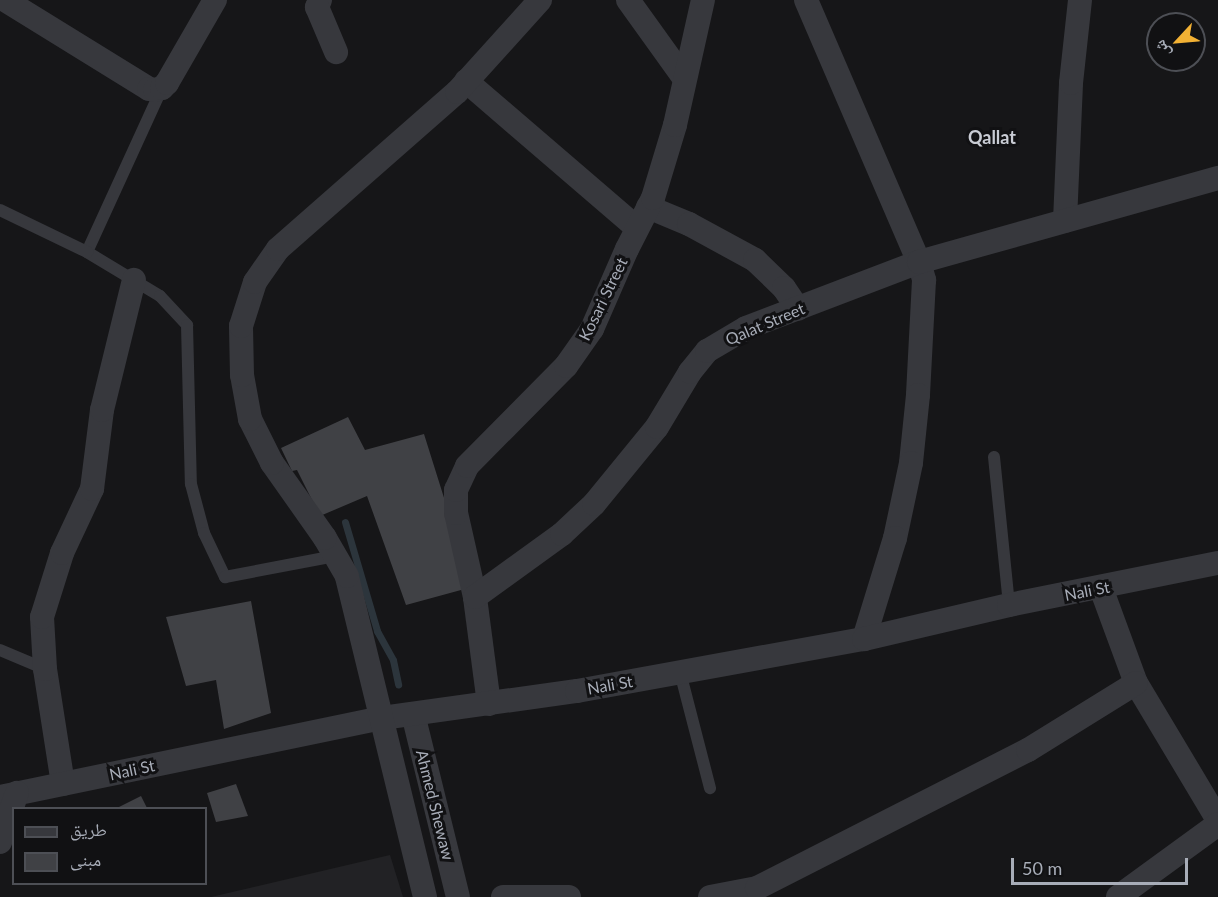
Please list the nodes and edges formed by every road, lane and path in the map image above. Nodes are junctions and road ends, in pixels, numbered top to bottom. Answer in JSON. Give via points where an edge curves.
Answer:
{"nodes":[{"id":1,"x":5,"y":0,"type":"edge"},
{"id":2,"x":215,"y":0,"type":"edge"},
{"id":3,"x":320,"y":0,"type":"edge"},
{"id":4,"x":540,"y":0,"type":"edge"},
{"id":5,"x":628,"y":0,"type":"edge"},
{"id":6,"x":703,"y":0,"type":"edge"},
{"id":7,"x":806,"y":0,"type":"edge"},
{"id":8,"x":1080,"y":0,"type":"edge"},
{"id":9,"x":336,"y":52,"type":"dead end"},
{"id":10,"x":684,"y":78,"type":"junction"},
{"id":11,"x":466,"y":81,"type":"junction"},
{"id":12,"x":162,"y":88,"type":"junction"},
{"id":13,"x":1218,"y":178,"type":"edge"},
{"id":14,"x":648,"y":207,"type":"junction"},
{"id":15,"x":0,"y":210,"type":"edge"},
{"id":16,"x":1065,"y":221,"type":"junction"},
{"id":17,"x":637,"y":228,"type":"junction"},
{"id":18,"x":87,"y":252,"type":"junction"},
{"id":19,"x":919,"y":262,"type":"junction"},
{"id":20,"x":134,"y":280,"type":"junction"},
{"id":21,"x":798,"y":309,"type":"junction"},
{"id":22,"x":994,"y":457,"type":"dead end"},
{"id":23,"x":335,"y":556,"type":"junction"},
{"id":24,"x":1218,"y":563,"type":"edge"},
{"id":25,"x":1101,"y":588,"type":"junction"},
{"id":26,"x":476,"y":597,"type":"junction"},
{"id":27,"x":1009,"y":605,"type":"junction"},
{"id":28,"x":864,"y":639,"type":"junction"},
{"id":29,"x":0,"y":650,"type":"edge"},
{"id":30,"x":45,"y":669,"type":"junction"},
{"id":31,"x":680,"y":672,"type":"junction"},
{"id":32,"x":1136,"y":683,"type":"junction"},
{"id":33,"x":489,"y":704,"type":"junction"},
{"id":34,"x":413,"y":714,"type":"junction"},
{"id":35,"x":382,"y":718,"type":"junction"},
{"id":36,"x":63,"y":784,"type":"junction"},
{"id":37,"x":710,"y":788,"type":"dead end"},
{"id":38,"x":9,"y":795,"type":"edge"},
{"id":39,"x":1218,"y":822,"type":"edge"},
{"id":40,"x":0,"y":842,"type":"edge"},
{"id":41,"x":758,"y":893,"type":"edge"},
{"id":42,"x":425,"y":897,"type":"edge"},
{"id":43,"x":458,"y":897,"type":"edge"},
{"id":44,"x":503,"y":897,"type":"edge"},
{"id":45,"x":570,"y":897,"type":"edge"},
{"id":46,"x":710,"y":897,"type":"edge"},
{"id":47,"x":1118,"y":897,"type":"edge"}],
"edges":[{"from":1,"to":12,"type":"street","via":[[149,89]]},
{"from":2,"to":12,"type":"street"},
{"from":3,"to":9,"type":"street","via":[[318,7]]},
{"from":4,"to":11,"type":"street","name":"Ahmed Shewaw"},
{"from":5,"to":10,"type":"street"},
{"from":6,"to":10,"type":"street","name":"Kosari Street"},
{"from":7,"to":19,"type":"street"},
{"from":8,"to":16,"type":"street","via":[[1071,83]]},
{"from":10,"to":14,"type":"street","name":"Kosari Street","via":[[675,125]]},
{"from":11,"to":17,"type":"street"},
{"from":11,"to":23,"type":"street","name":"Ahmed Shewaw","via":[[278,249],[255,282],[242,326],[242,375],[250,419],[272,463]]},
{"from":12,"to":18,"type":"lane"},
{"from":13,"to":16,"type":"street","name":"Qalat Street"},
{"from":14,"to":17,"type":"street","name":"Kosari Street"},
{"from":14,"to":21,"type":"street","via":[[755,260],[784,288]]},
{"from":15,"to":18,"type":"lane"},
{"from":16,"to":19,"type":"street","name":"Qalat Street"},
{"from":17,"to":26,"type":"street","name":"Kosari Street","via":[[592,329],[566,366],[467,466],[456,490],[456,513]]},
{"from":18,"to":20,"type":"lane"},
{"from":19,"to":21,"type":"street","name":"Qalat Street"},
{"from":19,"to":28,"type":"street","via":[[925,298],[911,463],[895,537]]},
{"from":20,"to":23,"type":"lane","via":[[160,296],[187,325],[191,484],[204,533],[225,577]]},
{"from":20,"to":30,"type":"street","via":[[102,410],[92,489],[62,553],[42,617]]},
{"from":21,"to":26,"type":"street","name":"Qalat Street","via":[[746,328],[708,351],[690,372],[657,427],[594,504],[562,534]]},
{"from":22,"to":27,"type":"lane"},
{"from":23,"to":35,"type":"street","name":"Ahmed Shewaw","via":[[347,576]]},
{"from":24,"to":25,"type":"street","name":"Nali St"},
{"from":25,"to":27,"type":"street","name":"Nali St"},
{"from":25,"to":32,"type":"street"},
{"from":26,"to":33,"type":"street"},
{"from":27,"to":28,"type":"street","name":"Nali St"},
{"from":28,"to":31,"type":"street","name":"Nali St"},
{"from":29,"to":30,"type":"lane"},
{"from":30,"to":36,"type":"street"},
{"from":31,"to":33,"type":"street","name":"Nali St"},
{"from":31,"to":37,"type":"lane"},
{"from":32,"to":39,"type":"street"},
{"from":32,"to":41,"type":"street","via":[[1028,750]]},
{"from":33,"to":34,"type":"street","name":"Nali St"},
{"from":34,"to":35,"type":"street","name":"Nali St"},
{"from":34,"to":43,"type":"street","name":"Ahmed Shewaw"},
{"from":35,"to":36,"type":"street","name":"Nali St"},
{"from":35,"to":42,"type":"street","name":"Ahmed Shewaw"},
{"from":36,"to":38,"type":"street","name":"Nali St"},
{"from":38,"to":40,"type":"street"},
{"from":39,"to":47,"type":"street"},
{"from":41,"to":46,"type":"street"},
{"from":44,"to":45,"type":"street"}]}
